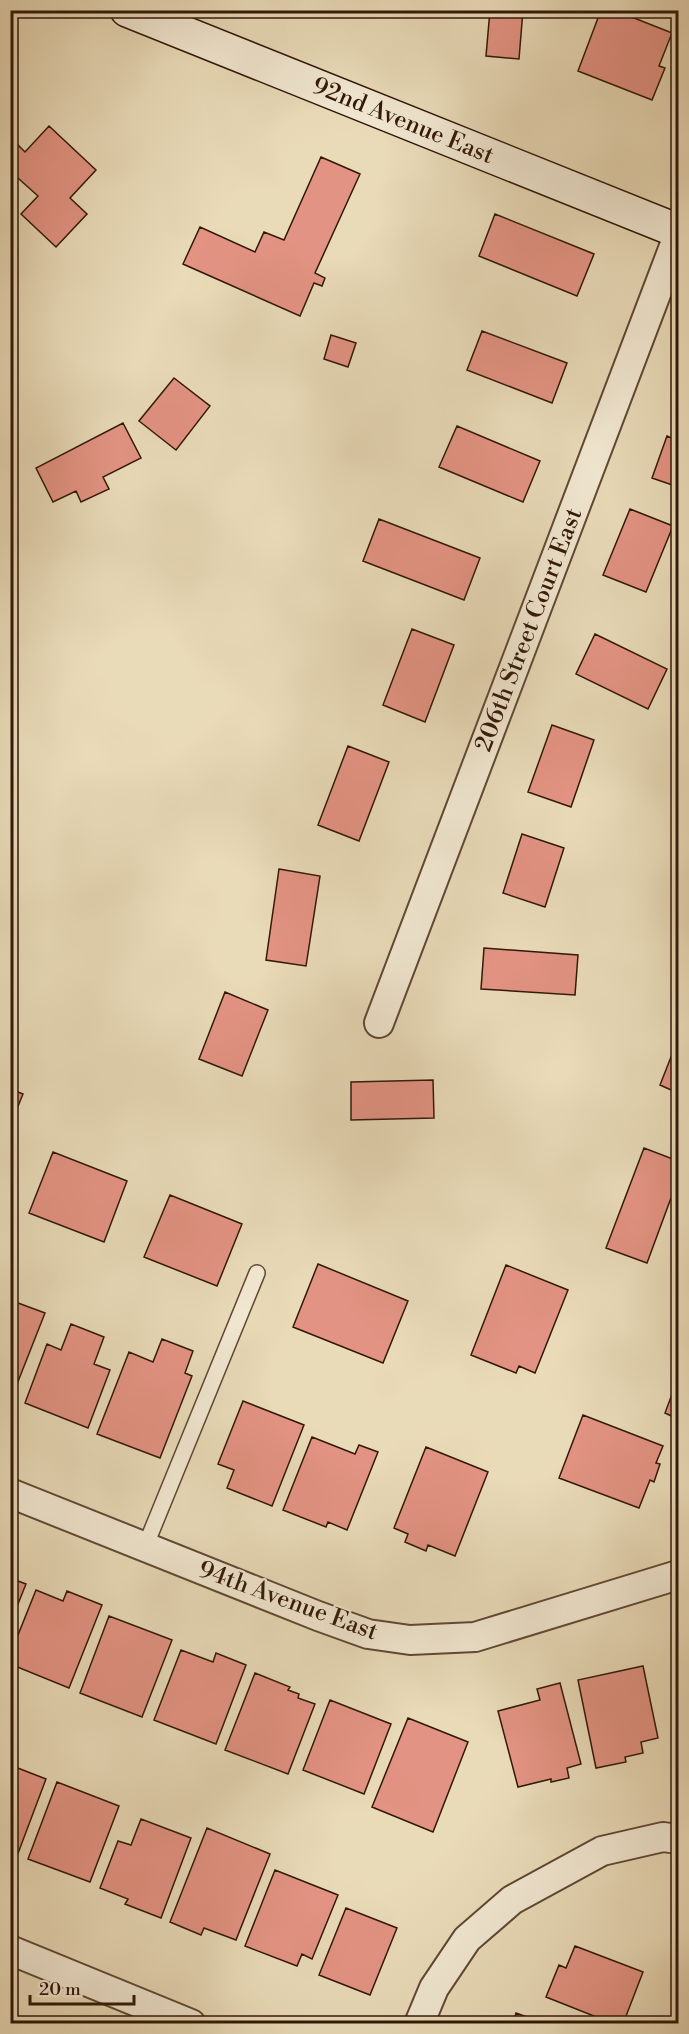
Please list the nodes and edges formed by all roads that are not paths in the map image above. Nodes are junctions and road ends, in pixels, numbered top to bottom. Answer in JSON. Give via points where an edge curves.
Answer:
{"nodes":[{"id":1,"x":127,"y":10,"type":"edge"},
{"id":2,"x":678,"y":231,"type":"edge"},
{"id":3,"x":678,"y":236,"type":"edge"},
{"id":4,"x":379,"y":1023,"type":"dead end"},
{"id":5,"x":257,"y":1273,"type":"dead end"},
{"id":6,"x":10,"y":1493,"type":"edge"},
{"id":7,"x":145,"y":1547,"type":"junction"},
{"id":8,"x":678,"y":1575,"type":"edge"},
{"id":9,"x":678,"y":1839,"type":"edge"},
{"id":10,"x":10,"y":1950,"type":"edge"},
{"id":11,"x":191,"y":2024,"type":"edge"},
{"id":12,"x":419,"y":2024,"type":"edge"}],
"edges":[{"from":1,"to":2,"type":"street","name":"92nd Avenue East"},
{"from":3,"to":4,"type":"street","name":"206th Street Court East"},
{"from":5,"to":7,"type":"lane"},
{"from":6,"to":7,"type":"street","name":"94th Avenue East"},
{"from":7,"to":8,"type":"street","name":"94th Avenue East","via":[[368,1634],[410,1640],[475,1637]]},
{"from":9,"to":12,"type":"street","via":[[663,1837],[602,1851],[512,1900],[467,1940],[434,1988]]},
{"from":10,"to":11,"type":"street"}]}
